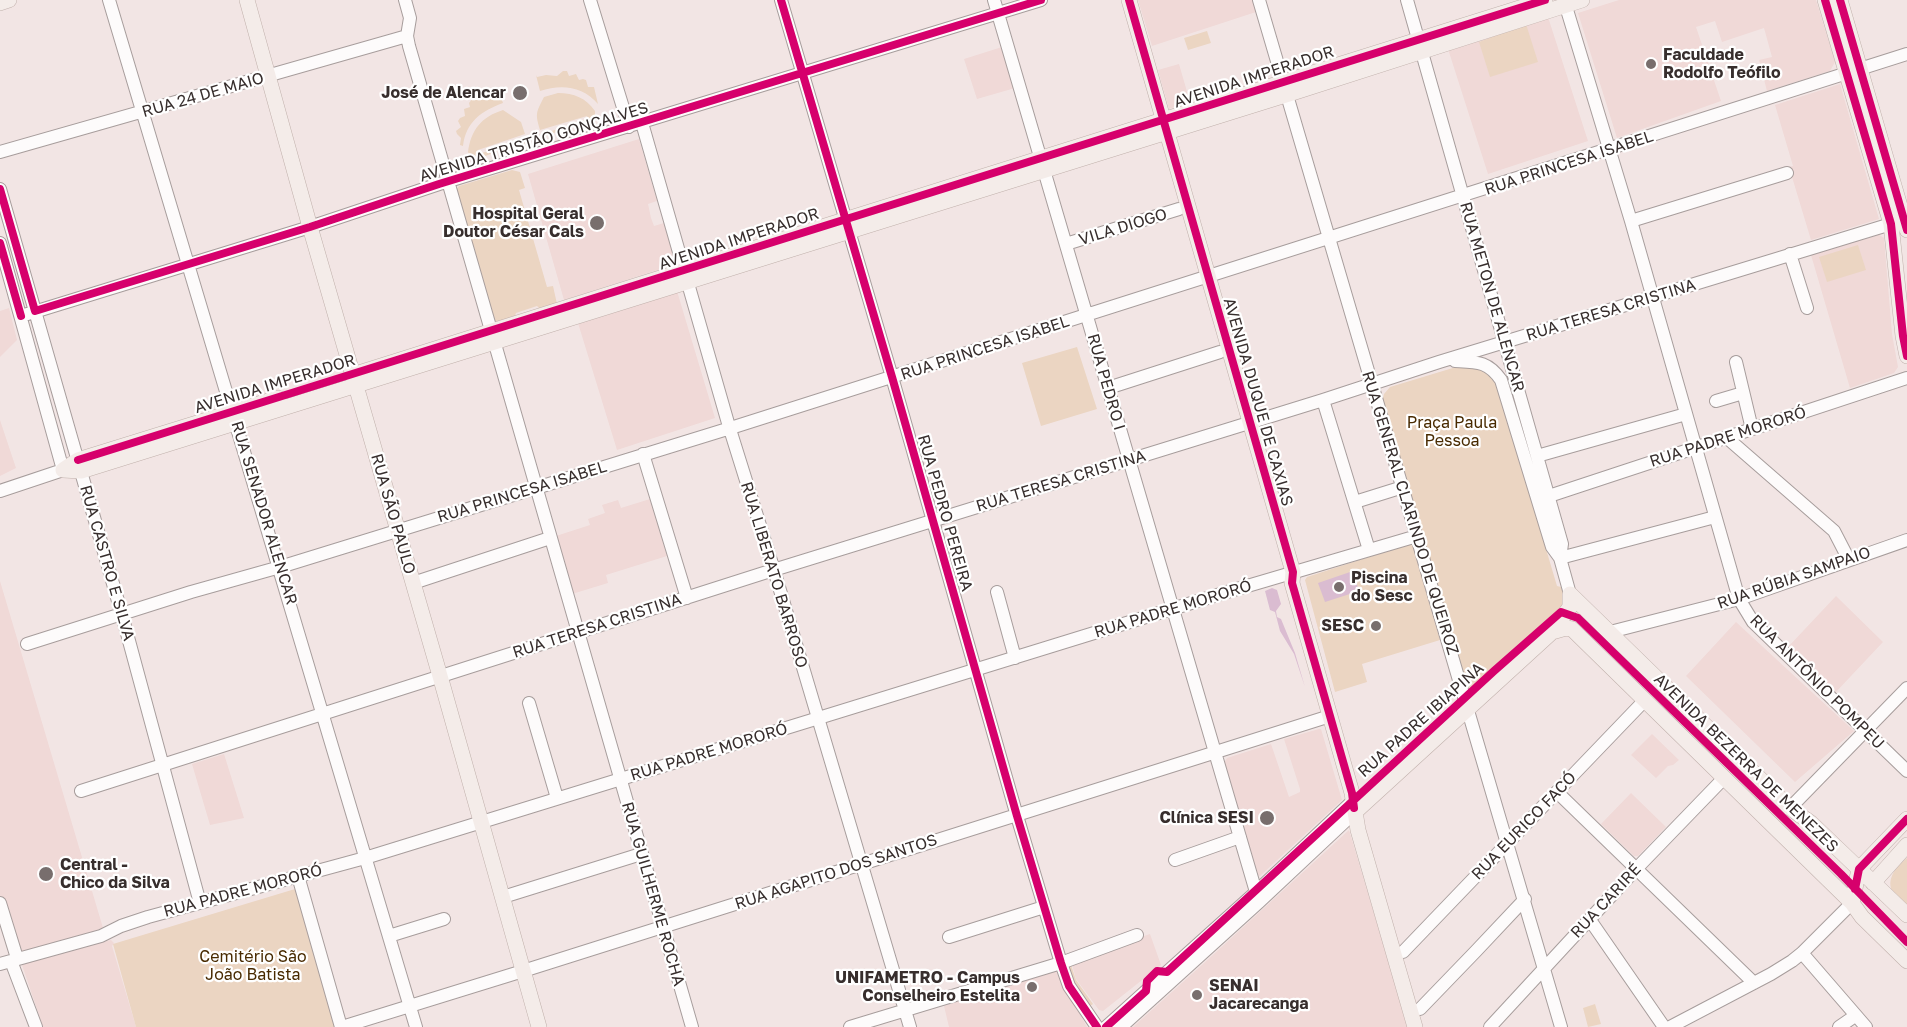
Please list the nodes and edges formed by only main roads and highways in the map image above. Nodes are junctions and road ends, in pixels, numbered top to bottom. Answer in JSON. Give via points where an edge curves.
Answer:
{"nodes":[{"id":1,"x":9,"y":0,"type":"edge"},
{"id":2,"x":247,"y":0,"type":"edge"},
{"id":3,"x":1119,"y":0,"type":"edge"},
{"id":4,"x":1129,"y":0,"type":"edge"},
{"id":5,"x":1545,"y":0,"type":"edge"},
{"id":6,"x":1582,"y":0,"type":"edge"},
{"id":7,"x":1825,"y":0,"type":"edge"},
{"id":8,"x":1840,"y":0,"type":"edge"},
{"id":9,"x":1565,"y":2,"type":"edge"},
{"id":10,"x":0,"y":3,"type":"edge"},
{"id":11,"x":1420,"y":45,"type":"junction"},
{"id":12,"x":1854,"y":71,"type":"junction"},
{"id":13,"x":1160,"y":127,"type":"junction"},
{"id":14,"x":1903,"y":223,"type":"edge"},
{"id":15,"x":1204,"y":279,"type":"junction"},
{"id":16,"x":1907,"y":356,"type":"edge"},
{"id":17,"x":354,"y":380,"type":"junction"},
{"id":18,"x":1246,"y":423,"type":"junction"},
{"id":19,"x":63,"y":470,"type":"road end"},
{"id":20,"x":1570,"y":594,"type":"joint"},
{"id":21,"x":1552,"y":632,"type":"junction"},
{"id":22,"x":1356,"y":804,"type":"junction"},
{"id":23,"x":1907,"y":819,"type":"edge"},
{"id":24,"x":1907,"y":845,"type":"edge"},
{"id":25,"x":1859,"y":869,"type":"junction"},
{"id":26,"x":1873,"y":883,"type":"junction"},
{"id":27,"x":1852,"y":903,"type":"junction"},
{"id":28,"x":1907,"y":915,"type":"edge"},
{"id":29,"x":1907,"y":961,"type":"edge"},
{"id":30,"x":539,"y":1027,"type":"edge"},
{"id":31,"x":1415,"y":1027,"type":"edge"},
{"id":32,"x":1425,"y":1027,"type":"edge"}],
"edges":[{"from":1,"to":10,"type":"main road"},
{"from":2,"to":17,"type":"main road","name":"RUA SÃO PAULO"},
{"from":3,"to":13,"type":"main road","name":"AVENIDA DUQUE DE CAXIAS"},
{"from":4,"to":13,"type":"main road","name":"AVENIDA DUQUE DE CAXIAS"},
{"from":5,"to":11,"type":"main road","name":"AVENIDA IMPERADOR"},
{"from":6,"to":9,"type":"main road","name":"AVENIDA IMPERADOR"},
{"from":7,"to":12,"type":"main road"},
{"from":8,"to":12,"type":"main road"},
{"from":9,"to":11,"type":"main road","name":"AVENIDA IMPERADOR"},
{"from":11,"to":13,"type":"main road","name":"AVENIDA IMPERADOR"},
{"from":12,"to":14,"type":"main road"},
{"from":13,"to":15,"type":"main road","name":"AVENIDA DUQUE DE CAXIAS"},
{"from":13,"to":15,"type":"main road","name":"AVENIDA DUQUE DE CAXIAS","via":[[1179,209]]},
{"from":13,"to":17,"type":"main road","name":"AVENIDA IMPERADOR","via":[[848,225],[735,254],[686,277]]},
{"from":14,"to":16,"type":"main road","via":[[1903,336]]},
{"from":15,"to":18,"type":"main road","name":"AVENIDA DUQUE DE CAXIAS"},
{"from":15,"to":18,"type":"main road","name":"AVENIDA DUQUE DE CAXIAS","via":[[1220,352]]},
{"from":17,"to":19,"type":"main road","name":"AVENIDA IMPERADOR"},
{"from":17,"to":30,"type":"main road","name":"RUA SÃO PAULO"},
{"from":18,"to":22,"type":"main road","name":"AVENIDA DUQUE DE CAXIAS"},
{"from":20,"to":21,"type":"main road","name":"RUA PADRE IBIAPINA","via":[[1570,607]]},
{"from":20,"to":25,"type":"main road","name":"AVENIDA BEZERRA DE MENEZES","via":[[1790,808]]},
{"from":21,"to":22,"type":"main road","name":"RUA PADRE IBIAPINA"},
{"from":21,"to":27,"type":"main road","name":"AVENIDA BEZERRA DE MENEZES","via":[[1572,628]]},
{"from":22,"to":31,"type":"main road","name":"AVENIDA DUQUE DE CAXIAS","via":[[1358,830]]},
{"from":22,"to":32,"type":"main road","name":"AVENIDA DUQUE DE CAXIAS"},
{"from":23,"to":25,"type":"main road"},
{"from":24,"to":26,"type":"main road"},
{"from":25,"to":26,"type":"main road","name":"AVENIDA BEZERRA DE MENEZES"},
{"from":25,"to":27,"type":"main road"},
{"from":26,"to":28,"type":"main road","name":"AVENIDA BEZERRA DE MENEZES"},
{"from":27,"to":29,"type":"main road","name":"AVENIDA BEZERRA DE MENEZES"}]}
